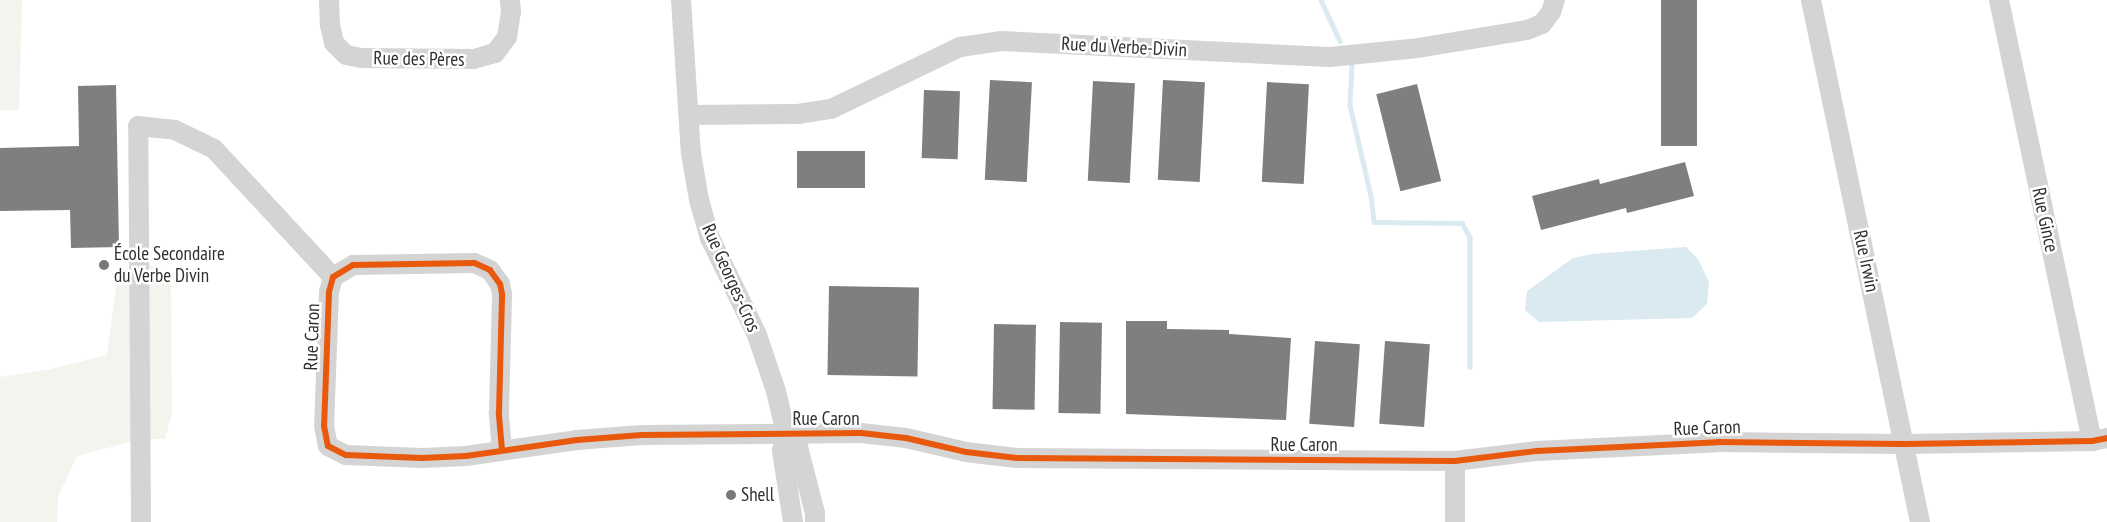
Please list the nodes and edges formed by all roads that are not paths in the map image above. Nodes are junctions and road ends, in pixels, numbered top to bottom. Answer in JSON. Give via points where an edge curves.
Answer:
{"nodes":[{"id":1,"x":329,"y":0,"type":"edge"},
{"id":2,"x":510,"y":0,"type":"edge"},
{"id":3,"x":681,"y":0,"type":"edge"},
{"id":4,"x":1554,"y":0,"type":"edge"},
{"id":5,"x":1812,"y":0,"type":"edge"},
{"id":6,"x":1999,"y":0,"type":"edge"},
{"id":7,"x":690,"y":115,"type":"junction"},
{"id":8,"x":333,"y":278,"type":"junction"},
{"id":9,"x":786,"y":434,"type":"junction"},
{"id":10,"x":2099,"y":439,"type":"edge"},
{"id":11,"x":1904,"y":444,"type":"junction"},
{"id":12,"x":502,"y":450,"type":"junction"},
{"id":13,"x":1455,"y":461,"type":"junction"},
{"id":14,"x":141,"y":522,"type":"edge"},
{"id":15,"x":793,"y":522,"type":"edge"},
{"id":16,"x":814,"y":522,"type":"edge"},
{"id":17,"x":1455,"y":522,"type":"edge"},
{"id":18,"x":1920,"y":522,"type":"edge"}],
"edges":[{"from":1,"to":2,"type":"street","name":"Rue des Pères","via":[[334,43],[346,55],[474,60],[495,53],[507,37]]},
{"from":3,"to":7,"type":"street","name":"Rue Georges-Cros"},
{"from":4,"to":7,"type":"street","name":"Rue du Verbe-Divin","via":[[1551,12],[1542,24],[1527,30],[1418,48],[1330,57],[1001,41],[960,47],[831,109],[798,114]]},
{"from":5,"to":11,"type":"street","name":"Rue Irwin"},
{"from":6,"to":10,"type":"street","name":"Rue Gince"},
{"from":7,"to":9,"type":"street","name":"Rue Georges-Cros","via":[[691,153],[710,238],[757,335]]},
{"from":8,"to":12,"type":"street","name":"Rue Caron","via":[[354,265],[474,263],[490,270],[500,284],[502,294],[499,412]]},
{"from":8,"to":12,"type":"street","name":"Rue Caron","via":[[329,292],[324,426],[328,446],[346,455],[422,458]]},
{"from":8,"to":14,"type":"street","via":[[214,149],[175,130],[138,126]]},
{"from":9,"to":12,"type":"street","name":"Rue Caron","via":[[642,435]]},
{"from":9,"to":13,"type":"street","name":"Rue Caron","via":[[861,433],[1017,458]]},
{"from":9,"to":15,"type":"street","name":"Rue Georges-Cros","via":[[782,451]]},
{"from":9,"to":16,"type":"street","name":"Rue Georges-Cros","via":[[798,447]]},
{"from":10,"to":11,"type":"street","name":"Rue Caron"},
{"from":11,"to":13,"type":"street","name":"Rue Caron","via":[[1718,442],[1537,451]]},
{"from":11,"to":18,"type":"street","name":"Rue Irwin"},
{"from":13,"to":17,"type":"street"}]}
